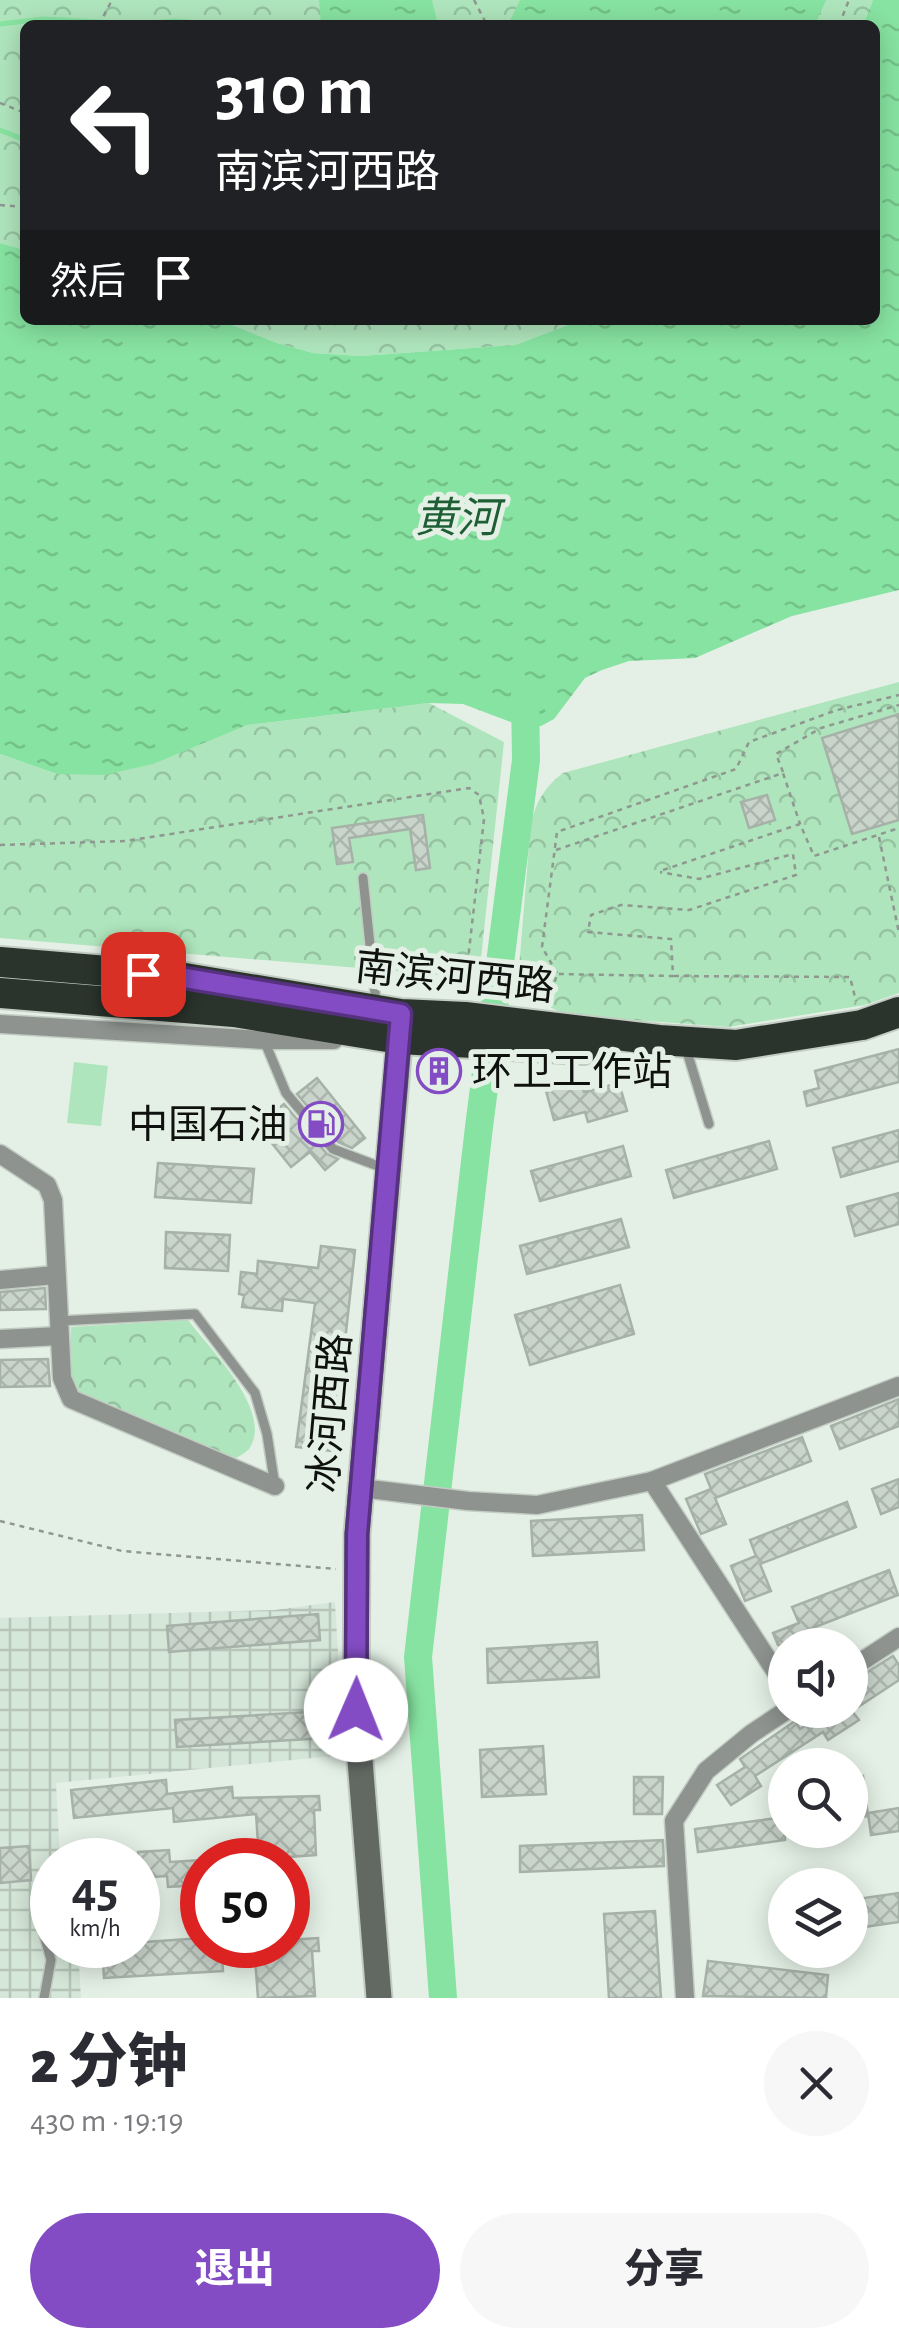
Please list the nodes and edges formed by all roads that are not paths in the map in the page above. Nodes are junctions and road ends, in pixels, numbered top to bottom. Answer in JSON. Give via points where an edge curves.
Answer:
{"nodes":[{"id":1,"x":363,"y":878,"type":"dead end"},
{"id":2,"x":0,"y":962,"type":"edge"},
{"id":3,"x":0,"y":993,"type":"edge"},
{"id":4,"x":899,"y":1012,"type":"edge"},
{"id":5,"x":392,"y":1021,"type":"junction"},
{"id":6,"x":0,"y":1024,"type":"edge"},
{"id":7,"x":899,"y":1025,"type":"edge"},
{"id":8,"x":521,"y":1031,"type":"junction"},
{"id":9,"x":264,"y":1040,"type":"junction"},
{"id":10,"x":688,"y":1055,"type":"junction"},
{"id":11,"x":709,"y":1124,"type":"dead end"},
{"id":12,"x":0,"y":1154,"type":"edge"},
{"id":13,"x":388,"y":1170,"type":"junction"},
{"id":14,"x":55,"y":1275,"type":"junction"},
{"id":15,"x":0,"y":1280,"type":"edge"},
{"id":16,"x":59,"y":1329,"type":"junction"},
{"id":17,"x":0,"y":1339,"type":"edge"},
{"id":18,"x":899,"y":1386,"type":"edge"},
{"id":19,"x":652,"y":1481,"type":"junction"},
{"id":20,"x":275,"y":1486,"type":"joint"},
{"id":21,"x":360,"y":1488,"type":"junction"},
{"id":22,"x":899,"y":1637,"type":"edge"},
{"id":23,"x":868,"y":1657,"type":"edge"},
{"id":24,"x":768,"y":1660,"type":"edge"},
{"id":25,"x":768,"y":1723,"type":"edge"},
{"id":26,"x":50,"y":1968,"type":"edge"},
{"id":27,"x":44,"y":1998,"type":"edge"},
{"id":28,"x":379,"y":1998,"type":"edge"},
{"id":29,"x":685,"y":1998,"type":"edge"}],
"edges":[{"from":1,"to":5,"type":"lane"},
{"from":2,"to":5,"type":"highway","name":"南滨河西路","via":[[179,977]]},
{"from":3,"to":5,"type":"highway","name":"南滨河西路"},
{"from":4,"to":8,"type":"highway","name":"南滨河西路","via":[[736,1045]]},
{"from":5,"to":8,"type":"highway","name":"南滨河西路"},
{"from":5,"to":9,"type":"street","name":"南滨河西路"},
{"from":5,"to":13,"type":"main road","name":"冰河西路"},
{"from":6,"to":9,"type":"street","name":"南滨河西路"},
{"from":7,"to":10,"type":"highway","name":"南滨河西路","via":[[736,1056]]},
{"from":8,"to":10,"type":"highway","name":"南滨河西路"},
{"from":9,"to":13,"type":"lane","via":[[286,1093],[333,1148]]},
{"from":10,"to":11,"type":"lane"},
{"from":12,"to":14,"type":"street","via":[[47,1186]]},
{"from":13,"to":21,"type":"main road","name":"冰河西路"},
{"from":14,"to":15,"type":"street"},
{"from":14,"to":16,"type":"street"},
{"from":16,"to":17,"type":"street"},
{"from":16,"to":20,"type":"street","via":[[62,1378],[71,1399]]},
{"from":16,"to":20,"type":"lane","via":[[195,1314],[255,1393]]},
{"from":18,"to":19,"type":"street"},
{"from":19,"to":21,"type":"street","via":[[538,1505]]},
{"from":19,"to":24,"type":"street"},
{"from":21,"to":28,"type":"main road","name":"冰河西路","via":[[356,1710]]},
{"from":22,"to":23,"type":"street"},
{"from":25,"to":29,"type":"street","via":[[706,1772],[674,1821]]},
{"from":26,"to":27,"type":"lane"}]}
